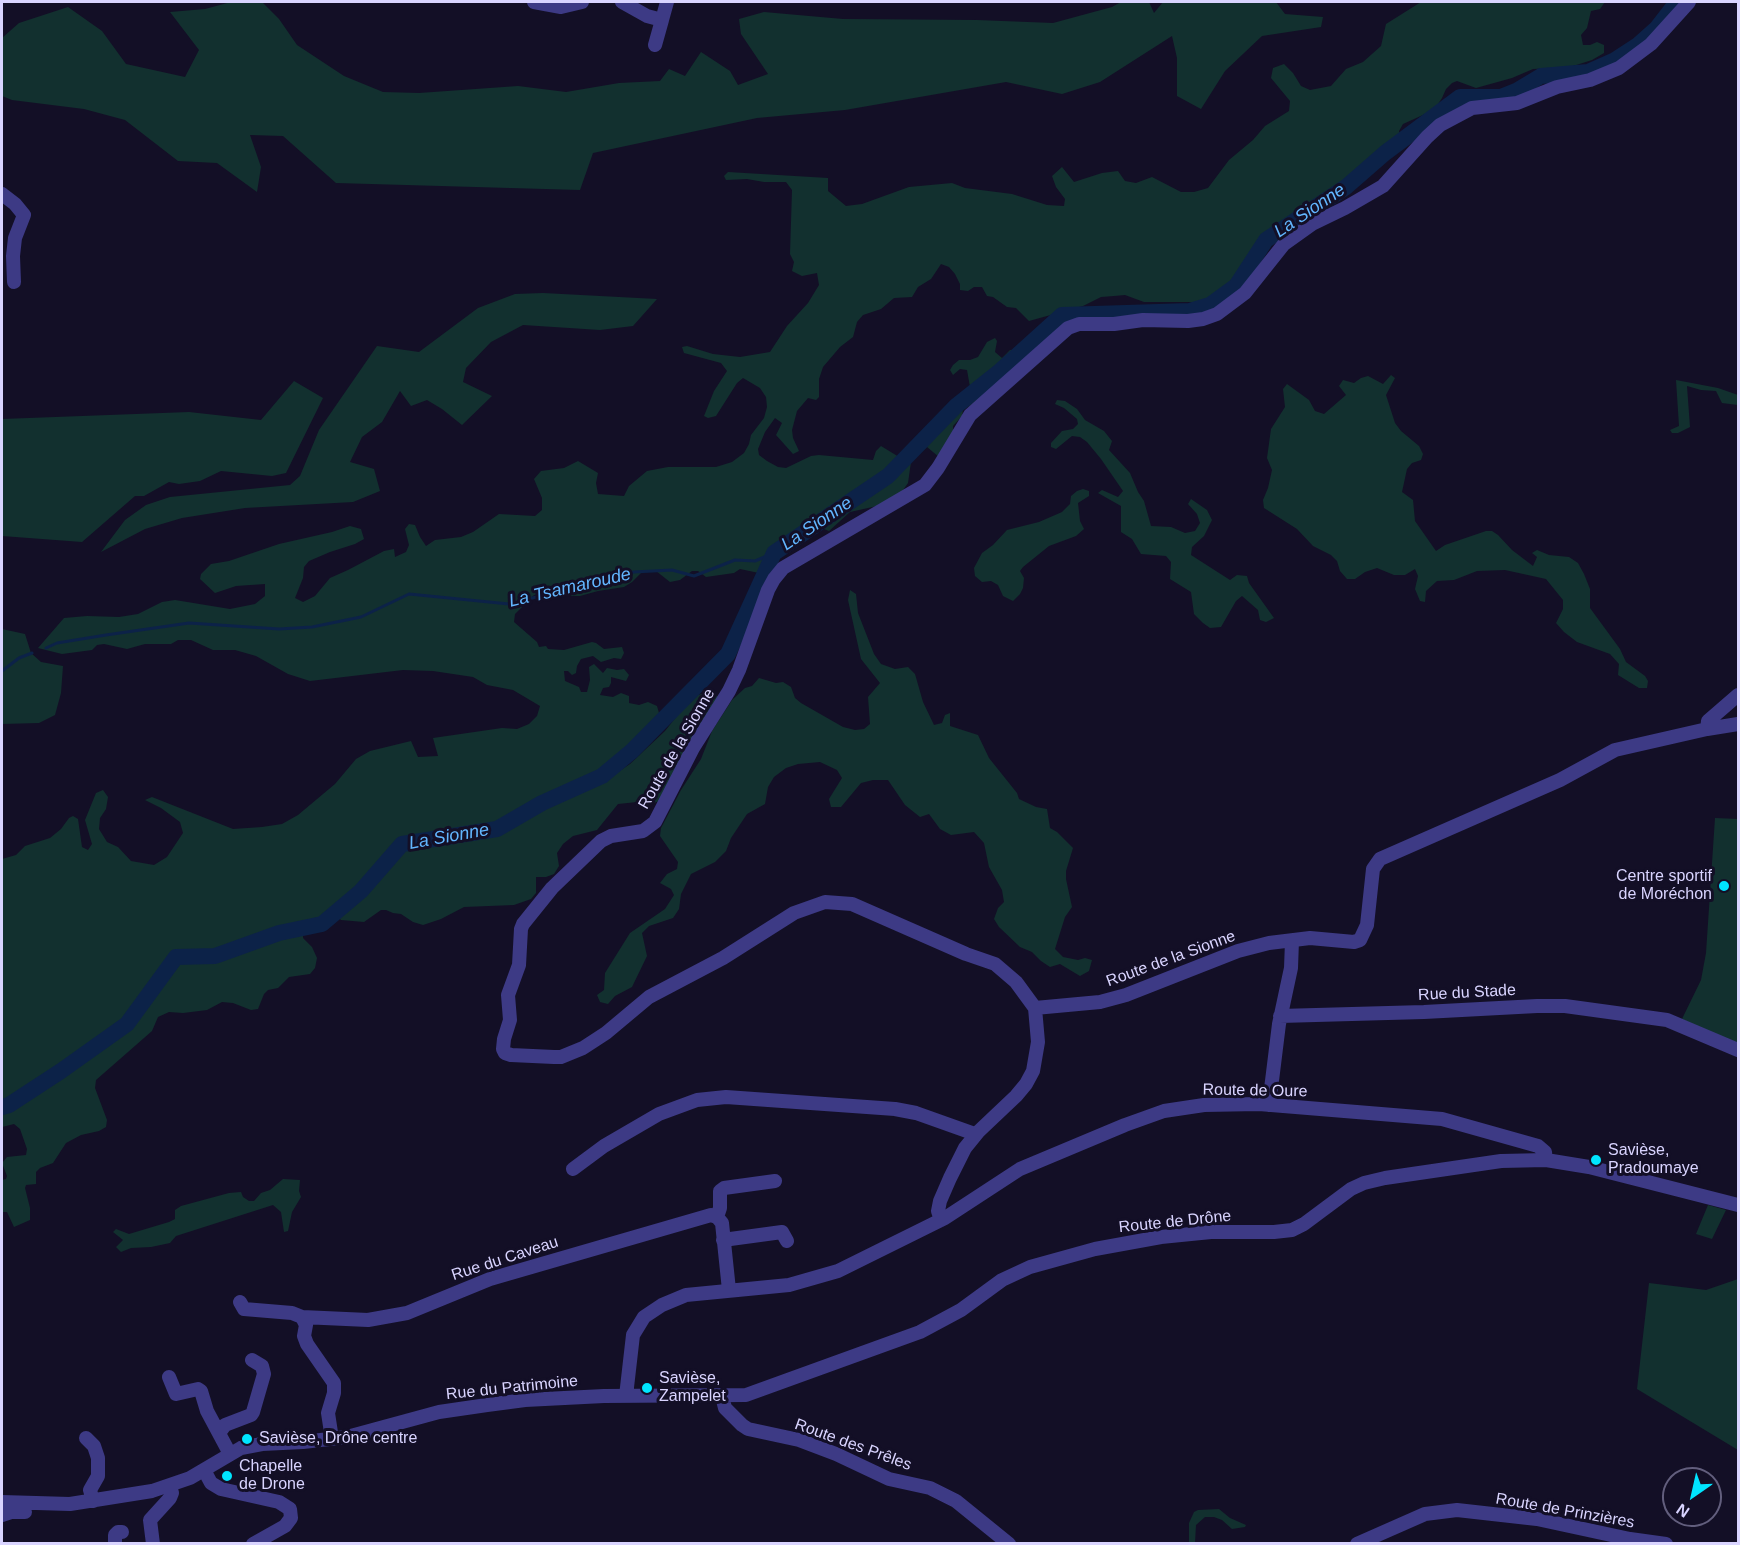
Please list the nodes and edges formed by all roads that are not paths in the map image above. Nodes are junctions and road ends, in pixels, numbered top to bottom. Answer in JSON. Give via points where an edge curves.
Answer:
{"nodes":[{"id":1,"x":534,"y":2,"type":"edge"},
{"id":2,"x":582,"y":2,"type":"edge"},
{"id":3,"x":622,"y":2,"type":"edge"},
{"id":4,"x":667,"y":2,"type":"edge"},
{"id":5,"x":1689,"y":2,"type":"edge"},
{"id":6,"x":663,"y":20,"type":"junction"},
{"id":7,"x":655,"y":45,"type":"dead end"},
{"id":8,"x":2,"y":194,"type":"edge"},
{"id":9,"x":14,"y":282,"type":"dead end"},
{"id":10,"x":1738,"y":694,"type":"edge"},
{"id":11,"x":1738,"y":724,"type":"edge"},
{"id":12,"x":1707,"y":729,"type":"junction"},
{"id":13,"x":1292,"y":941,"type":"junction"},
{"id":14,"x":1035,"y":1008,"type":"junction"},
{"id":15,"x":1280,"y":1016,"type":"junction"},
{"id":16,"x":1738,"y":1050,"type":"edge"},
{"id":17,"x":1269,"y":1105,"type":"junction"},
{"id":18,"x":975,"y":1134,"type":"junction"},
{"id":19,"x":1546,"y":1160,"type":"junction"},
{"id":20,"x":573,"y":1169,"type":"dead end"},
{"id":21,"x":775,"y":1181,"type":"dead end"},
{"id":22,"x":1738,"y":1204,"type":"edge"},
{"id":23,"x":717,"y":1216,"type":"junction"},
{"id":24,"x":941,"y":1220,"type":"junction"},
{"id":25,"x":723,"y":1240,"type":"junction"},
{"id":26,"x":787,"y":1241,"type":"dead end"},
{"id":27,"x":729,"y":1290,"type":"junction"},
{"id":28,"x":240,"y":1302,"type":"dead end"},
{"id":29,"x":302,"y":1317,"type":"junction"},
{"id":30,"x":252,"y":1360,"type":"dead end"},
{"id":31,"x":169,"y":1377,"type":"dead end"},
{"id":32,"x":626,"y":1396,"type":"junction"},
{"id":33,"x":722,"y":1396,"type":"junction"},
{"id":34,"x":219,"y":1433,"type":"junction"},
{"id":35,"x":86,"y":1438,"type":"dead end"},
{"id":36,"x":332,"y":1439,"type":"junction"},
{"id":37,"x":230,"y":1454,"type":"junction"},
{"id":38,"x":204,"y":1470,"type":"junction"},
{"id":39,"x":170,"y":1486,"type":"junction"},
{"id":40,"x":93,"y":1501,"type":"junction"},
{"id":41,"x":2,"y":1502,"type":"edge"},
{"id":42,"x":37,"y":1504,"type":"junction"},
{"id":43,"x":2,"y":1515,"type":"edge"},
{"id":44,"x":153,"y":1544,"type":"edge"},
{"id":45,"x":253,"y":1544,"type":"edge"},
{"id":46,"x":1009,"y":1544,"type":"edge"},
{"id":47,"x":1357,"y":1544,"type":"edge"},
{"id":48,"x":1666,"y":1544,"type":"edge"}],
"edges":[{"from":1,"to":2,"type":"street","via":[[561,7]]},
{"from":3,"to":6,"type":"street"},
{"from":4,"to":6,"type":"street"},
{"from":5,"to":14,"type":"street","name":"Route de la Sionne","via":[[1651,44],[1618,68],[1517,103],[1472,108],[1440,125],[1383,186],[1312,224],[1284,244],[1245,293],[1216,314],[1188,321],[1143,320],[1068,328],[970,415],[925,485],[783,568],[768,590],[729,691],[693,748],[655,822],[643,831],[601,841],[552,888],[523,924],[519,966],[508,996],[510,1020],[503,1049],[512,1055],[561,1057],[584,1048],[649,997],[723,958],[794,913],[825,902],[852,904],[995,964],[1016,982]]},
{"from":6,"to":7,"type":"street"},
{"from":8,"to":9,"type":"street","via":[[24,215],[15,238]]},
{"from":10,"to":12,"type":"street","via":[[1708,721]]},
{"from":11,"to":12,"type":"street","name":"Route de la Sionne"},
{"from":12,"to":13,"type":"street","name":"Route de la Sionne","via":[[1615,750],[1560,780],[1380,860],[1373,869],[1367,926],[1360,940]]},
{"from":13,"to":14,"type":"street","name":"Route de la Sionne","via":[[1238,951],[1100,1002]]},
{"from":13,"to":15,"type":"street","via":[[1289,986]]},
{"from":14,"to":18,"type":"street","via":[[1038,1047],[1028,1080]]},
{"from":15,"to":16,"type":"street","name":"Rue du Stade","via":[[1564,1006],[1667,1020]]},
{"from":15,"to":17,"type":"street"},
{"from":17,"to":19,"type":"street","name":"Route de Oure","via":[[1442,1119],[1538,1146],[1545,1152]]},
{"from":17,"to":24,"type":"street","name":"Route de Oure","via":[[1220,1104],[1164,1111],[1020,1169]]},
{"from":18,"to":20,"type":"street","via":[[895,1109],[726,1097],[697,1100],[659,1114]]},
{"from":18,"to":24,"type":"street","via":[[950,1178],[938,1211]]},
{"from":19,"to":22,"type":"street","name":"Route de Drône"},
{"from":19,"to":33,"type":"street","name":"Route de Drône","via":[[1502,1161],[1373,1181],[1351,1189],[1304,1224],[1286,1231],[1161,1237],[1072,1254],[1014,1273],[945,1320],[909,1337],[755,1393]]},
{"from":21,"to":23,"type":"street","via":[[723,1188]]},
{"from":23,"to":25,"type":"street","via":[[722,1223]]},
{"from":23,"to":29,"type":"street","name":"Rue du Caveau","via":[[490,1279],[407,1313],[368,1320]]},
{"from":24,"to":27,"type":"street","name":"Route de Oure","via":[[832,1274],[789,1285]]},
{"from":25,"to":26,"type":"street","via":[[782,1232]]},
{"from":25,"to":27,"type":"street"},
{"from":27,"to":32,"type":"street","name":"Route de Oure","via":[[679,1297],[644,1317],[633,1335]]},
{"from":28,"to":29,"type":"street","name":"Rue du Caveau","via":[[244,1309]]},
{"from":29,"to":36,"type":"street","via":[[305,1341],[334,1383],[328,1413]]},
{"from":30,"to":34,"type":"street","via":[[262,1366],[264,1374],[253,1412],[225,1425]]},
{"from":31,"to":34,"type":"street","via":[[176,1394],[201,1391]]},
{"from":32,"to":33,"type":"street","name":"Route de Drône"},
{"from":32,"to":36,"type":"street","name":"Rue du Patrimoine","via":[[525,1400],[456,1409]]},
{"from":33,"to":46,"type":"street","name":"Route des Prêles","via":[[725,1408],[748,1429],[800,1440],[889,1479],[930,1488],[956,1501]]},
{"from":34,"to":37,"type":"street"},
{"from":35,"to":40,"type":"street","via":[[98,1458],[98,1476],[90,1490]]},
{"from":36,"to":37,"type":"street","name":"Rue du Patrimoine","via":[[262,1444]]},
{"from":37,"to":38,"type":"street","name":"Rue du Patrimoine"},
{"from":38,"to":39,"type":"street","name":"Rue du Patrimoine"},
{"from":38,"to":45,"type":"street","via":[[221,1489],[279,1502],[290,1509],[292,1516],[285,1526]]},
{"from":39,"to":40,"type":"street","name":"Rue du Patrimoine"},
{"from":39,"to":44,"type":"street","via":[[170,1498],[150,1520]]},
{"from":40,"to":42,"type":"street","name":"Rue du Patrimoine"},
{"from":41,"to":42,"type":"street"},
{"from":42,"to":43,"type":"street","via":[[31,1512]]},
{"from":47,"to":48,"type":"street","name":"Route de Prinzières","via":[[1425,1514],[1456,1510],[1537,1519]]}]}
